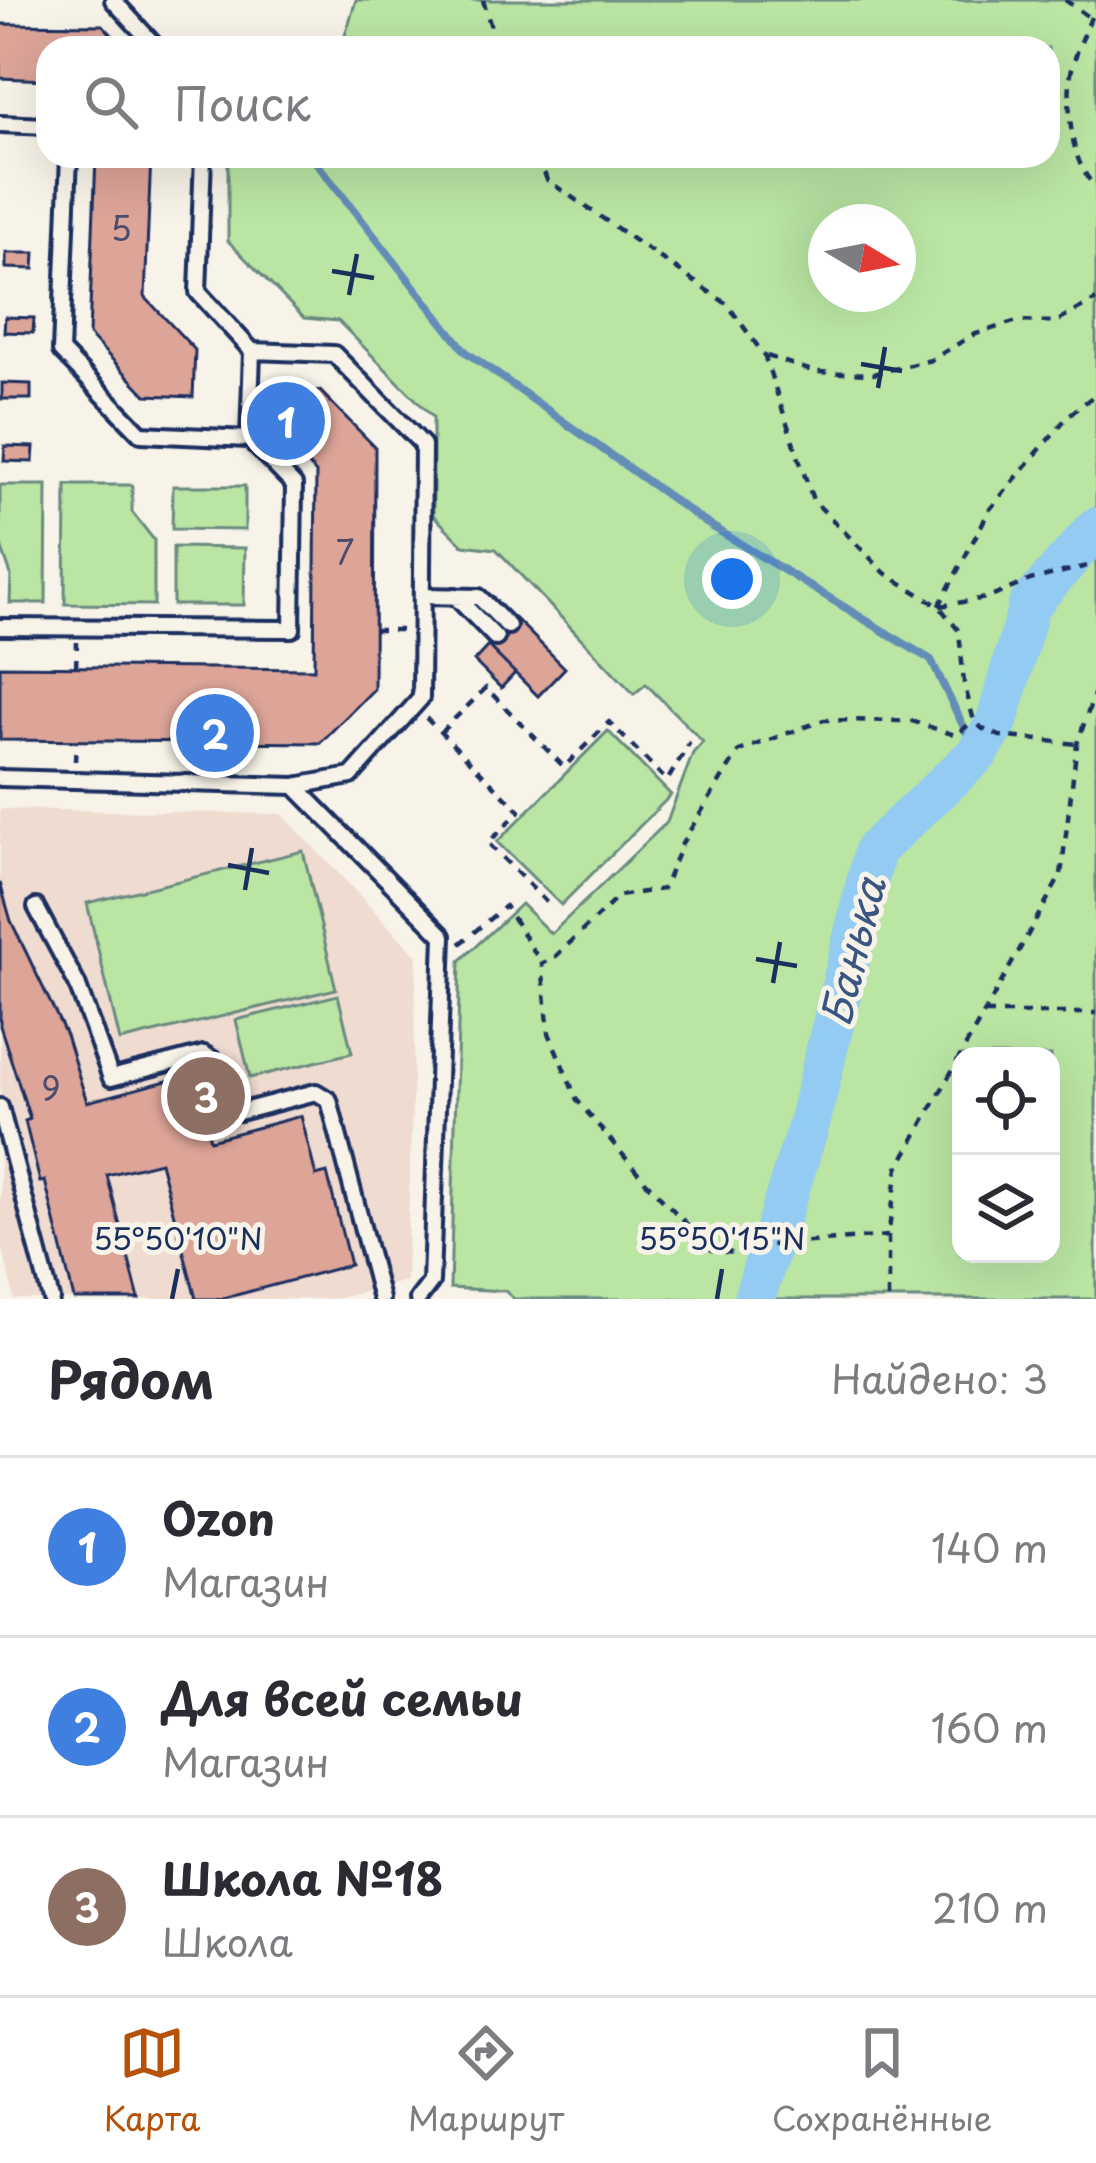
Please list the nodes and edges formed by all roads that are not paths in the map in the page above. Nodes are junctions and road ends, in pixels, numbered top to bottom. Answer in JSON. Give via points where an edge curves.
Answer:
{"nodes":[{"id":1,"x":113,"y":0,"type":"edge"},
{"id":2,"x":147,"y":36,"type":"edge"},
{"id":3,"x":0,"y":124,"type":"edge"},
{"id":4,"x":36,"y":126,"type":"edge"},
{"id":5,"x":68,"y":168,"type":"edge"},
{"id":6,"x":203,"y":168,"type":"edge"},
{"id":7,"x":252,"y":351,"type":"junction"},
{"id":8,"x":249,"y":439,"type":"junction"},
{"id":9,"x":422,"y":596,"type":"junction"},
{"id":10,"x":455,"y":596,"type":"junction"},
{"id":11,"x":508,"y":626,"type":"dead end"},
{"id":12,"x":0,"y":627,"type":"edge"},
{"id":13,"x":496,"y":638,"type":"dead end"},
{"id":14,"x":0,"y":778,"type":"edge"},
{"id":15,"x":296,"y":786,"type":"junction"},
{"id":16,"x":36,"y":907,"type":"dead end"},
{"id":17,"x":0,"y":1107,"type":"edge"},
{"id":18,"x":51,"y":1299,"type":"edge"},
{"id":19,"x":381,"y":1299,"type":"edge"},
{"id":20,"x":418,"y":1299,"type":"edge"}],
"edges":[{"from":1,"to":2,"type":"lane"},
{"from":3,"to":4,"type":"lane"},
{"from":5,"to":8,"type":"lane","via":[[61,351],[140,434]]},
{"from":6,"to":7,"type":"lane","via":[[198,292]]},
{"from":7,"to":8,"type":"lane"},
{"from":7,"to":9,"type":"lane","via":[[334,354],[423,445]]},
{"from":8,"to":12,"type":"lane","via":[[294,484],[292,629]]},
{"from":9,"to":10,"type":"lane"},
{"from":9,"to":15,"type":"lane","via":[[421,698],[350,776]]},
{"from":10,"to":11,"type":"lane","via":[[479,597]]},
{"from":10,"to":13,"type":"lane"},
{"from":14,"to":15,"type":"lane"},
{"from":15,"to":20,"type":"lane","via":[[443,936],[430,1282]]},
{"from":16,"to":19,"type":"lane","via":[[77,984],[111,1078],[204,1054],[215,1061],[226,1103],[239,1112],[316,1092],[329,1100]]},
{"from":17,"to":18,"type":"lane"}]}
